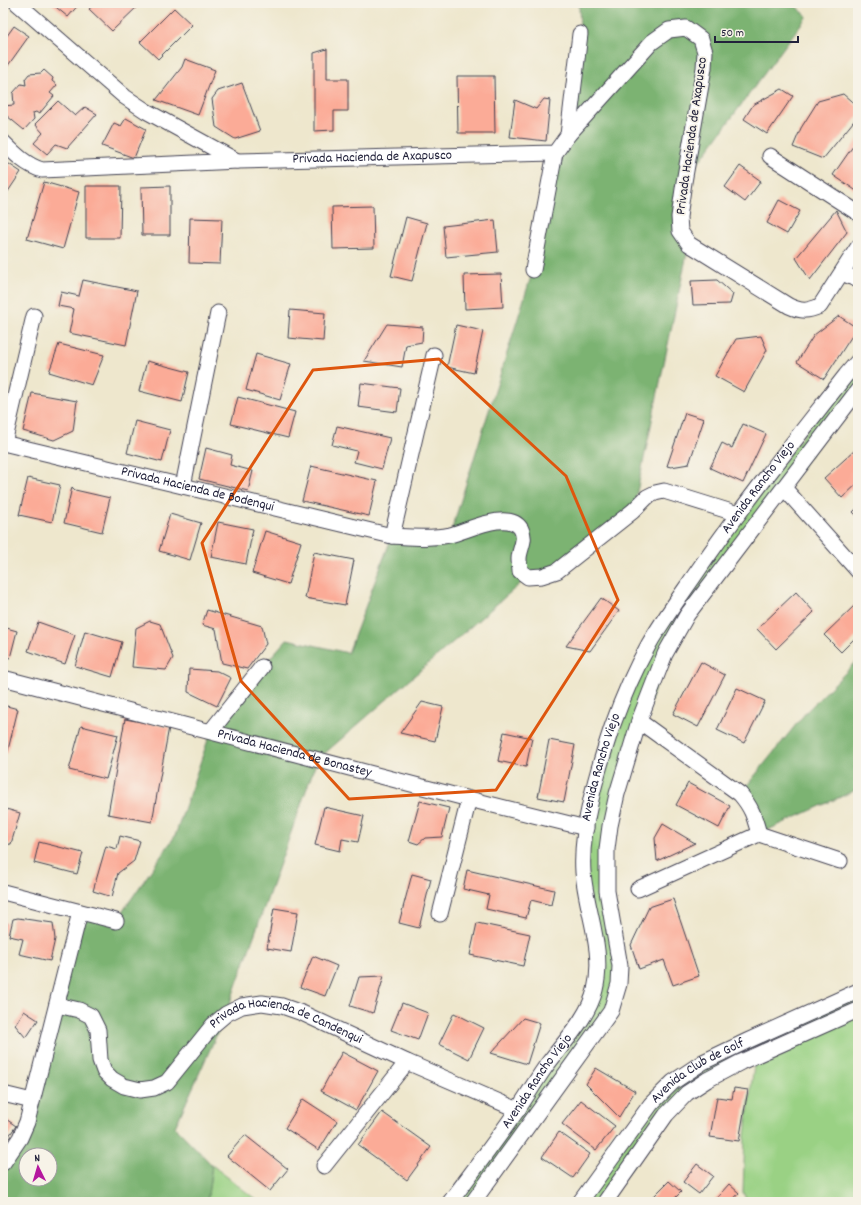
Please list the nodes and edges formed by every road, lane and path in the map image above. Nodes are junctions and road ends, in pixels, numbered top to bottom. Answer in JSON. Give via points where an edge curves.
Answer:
{"nodes":[{"id":1,"x":17,"y":3,"type":"edge"},
{"id":2,"x":580,"y":34,"type":"dead end"},
{"id":3,"x":568,"y":135,"type":"junction"},
{"id":4,"x":3,"y":142,"type":"edge"},
{"id":5,"x":555,"y":153,"type":"junction"},
{"id":6,"x":770,"y":156,"type":"dead end"},
{"id":7,"x":238,"y":161,"type":"junction"},
{"id":8,"x":858,"y":213,"type":"edge"},
{"id":9,"x":858,"y":247,"type":"edge"},
{"id":10,"x":533,"y":270,"type":"dead end"},
{"id":11,"x":842,"y":273,"type":"junction"},
{"id":12,"x":858,"y":280,"type":"edge"},
{"id":13,"x":218,"y":313,"type":"dead end"},
{"id":14,"x":34,"y":316,"type":"dead end"},
{"id":15,"x":434,"y":355,"type":"dead end"},
{"id":16,"x":858,"y":361,"type":"edge"},
{"id":17,"x":858,"y":390,"type":"edge"},
{"id":18,"x":3,"y":443,"type":"edge"},
{"id":19,"x":781,"y":458,"type":"junction"},
{"id":20,"x":798,"y":470,"type":"junction"},
{"id":21,"x":183,"y":486,"type":"junction"},
{"id":22,"x":784,"y":488,"type":"junction"},
{"id":23,"x":738,"y":514,"type":"junction"},
{"id":24,"x":392,"y":536,"type":"junction"},
{"id":25,"x":719,"y":540,"type":"junction"},
{"id":26,"x":735,"y":551,"type":"junction"},
{"id":27,"x":858,"y":571,"type":"edge"},
{"id":28,"x":262,"y":667,"type":"dead end"},
{"id":29,"x":3,"y":678,"type":"edge"},
{"id":30,"x":639,"y":721,"type":"junction"},
{"id":31,"x":211,"y":732,"type":"junction"},
{"id":32,"x":468,"y":799,"type":"junction"},
{"id":33,"x":586,"y":828,"type":"junction"},
{"id":34,"x":759,"y":834,"type":"junction"},
{"id":35,"x":584,"y":848,"type":"junction"},
{"id":36,"x":607,"y":849,"type":"junction"},
{"id":37,"x":840,"y":861,"type":"dead end"},
{"id":38,"x":638,"y":889,"type":"dead end"},
{"id":39,"x":3,"y":892,"type":"edge"},
{"id":40,"x":80,"y":912,"type":"junction"},
{"id":41,"x":440,"y":914,"type":"dead end"},
{"id":42,"x":116,"y":921,"type":"dead end"},
{"id":43,"x":858,"y":991,"type":"edge"},
{"id":44,"x":57,"y":1005,"type":"junction"},
{"id":45,"x":858,"y":1010,"type":"edge"},
{"id":46,"x":407,"y":1062,"type":"junction"},
{"id":47,"x":543,"y":1070,"type":"junction"},
{"id":48,"x":560,"y":1083,"type":"junction"},
{"id":49,"x":3,"y":1094,"type":"edge"},
{"id":50,"x":32,"y":1101,"type":"junction"},
{"id":51,"x":518,"y":1110,"type":"junction"},
{"id":52,"x":499,"y":1136,"type":"junction"},
{"id":53,"x":514,"y":1145,"type":"junction"},
{"id":54,"x":3,"y":1162,"type":"edge"},
{"id":55,"x":324,"y":1166,"type":"dead end"},
{"id":56,"x":589,"y":1190,"type":"junction"},
{"id":57,"x":606,"y":1201,"type":"edge"},
{"id":58,"x":450,"y":1202,"type":"edge"},
{"id":59,"x":473,"y":1202,"type":"edge"},
{"id":60,"x":580,"y":1202,"type":"edge"}],
"edges":[{"from":1,"to":7,"type":"street","via":[[135,104]]},
{"from":2,"to":3,"type":"street"},
{"from":3,"to":5,"type":"street","name":"Privada Hacienda de Axapusco"},
{"from":3,"to":11,"type":"street","name":"Privada Hacienda de Axapusco","via":[[652,42],[669,30],[686,28],[701,38],[705,52],[679,217],[680,231],[689,244],[799,310],[811,310],[820,306]]},
{"from":4,"to":7,"type":"street","name":"Privada Hacienda de Axapusco","via":[[20,159],[42,170]]},
{"from":5,"to":7,"type":"street","name":"Privada Hacienda de Axapusco"},
{"from":5,"to":10,"type":"street","name":"Privada Hacienda de Axapusco"},
{"from":6,"to":8,"type":"street"},
{"from":9,"to":11,"type":"street","name":"Privada Hacienda de Axapusco"},
{"from":11,"to":12,"type":"street"},
{"from":13,"to":21,"type":"street","name":"Privada Hacienda de Bodenqui"},
{"from":14,"to":18,"type":"street"},
{"from":15,"to":24,"type":"street"},
{"from":16,"to":19,"type":"street","name":"Avenida Rancho Viejo"},
{"from":17,"to":20,"type":"street","name":"Avenida Rancho Viejo"},
{"from":18,"to":21,"type":"street","name":"Privada Hacienda de Bodenqui"},
{"from":19,"to":20,"type":"street"},
{"from":19,"to":23,"type":"street","name":"Avenida Rancho Viejo"},
{"from":20,"to":22,"type":"street","name":"Avenida Rancho Viejo"},
{"from":21,"to":24,"type":"street","name":"Privada Hacienda de Bodenqui"},
{"from":22,"to":26,"type":"street","name":"Avenida Rancho Viejo"},
{"from":22,"to":27,"type":"street"},
{"from":23,"to":24,"type":"street","name":"Privada Hacienda de Bodenqui","via":[[664,491],[655,493],[647,496],[633,511],[557,571],[528,577],[520,571],[518,558],[523,544],[522,530],[513,522],[491,522],[450,535],[422,538]]},
{"from":23,"to":25,"type":"street","name":"Avenida Rancho Viejo"},
{"from":25,"to":26,"type":"street"},
{"from":25,"to":33,"type":"street","name":"Avenida Rancho Viejo","via":[[661,624],[626,691],[594,789]]},
{"from":26,"to":30,"type":"street","name":"Avenida Rancho Viejo","via":[[687,615],[665,654]]},
{"from":28,"to":31,"type":"street","name":"Privada Hacienda de Bonastey"},
{"from":29,"to":31,"type":"street","name":"Privada Hacienda de Bonastey"},
{"from":30,"to":34,"type":"street","via":[[740,794],[755,817]]},
{"from":30,"to":36,"type":"street","name":"Avenida Rancho Viejo","via":[[617,794]]},
{"from":31,"to":32,"type":"street","name":"Privada Hacienda de Bonastey"},
{"from":32,"to":33,"type":"street","name":"Privada Hacienda de Bonastey"},
{"from":32,"to":41,"type":"street"},
{"from":33,"to":35,"type":"street","name":"Avenida Rancho Viejo"},
{"from":34,"to":37,"type":"street"},
{"from":34,"to":38,"type":"street"},
{"from":35,"to":36,"type":"street","via":[[590,856],[598,856]]},
{"from":35,"to":47,"type":"street","name":"Avenida Rancho Viejo","via":[[583,872],[598,956],[598,974],[589,1008]]},
{"from":36,"to":48,"type":"street","name":"Avenida Rancho Viejo","via":[[607,892],[620,966],[619,984],[611,1011]]},
{"from":39,"to":40,"type":"street"},
{"from":40,"to":42,"type":"street"},
{"from":40,"to":44,"type":"street"},
{"from":43,"to":56,"type":"street","name":"Avenida Club de Golf","via":[[703,1062],[673,1082],[650,1104]]},
{"from":44,"to":46,"type":"street","name":"Privada Hacienda de Candenqui","via":[[79,1010],[91,1016],[98,1030],[100,1060],[104,1071],[124,1086],[140,1090],[154,1088],[167,1082],[213,1025],[226,1014],[242,1006],[262,1003],[302,1013]]},
{"from":44,"to":50,"type":"street"},
{"from":45,"to":57,"type":"street","name":"Avenida Club de Golf","via":[[742,1062],[687,1093],[666,1115]]},
{"from":46,"to":51,"type":"street","name":"Privada Hacienda de Candenqui"},
{"from":46,"to":55,"type":"street"},
{"from":47,"to":48,"type":"street"},
{"from":47,"to":51,"type":"street","name":"Avenida Rancho Viejo"},
{"from":48,"to":53,"type":"street","name":"Avenida Rancho Viejo"},
{"from":49,"to":50,"type":"street"},
{"from":50,"to":54,"type":"street","via":[[20,1138]]},
{"from":51,"to":52,"type":"street","name":"Avenida Rancho Viejo"},
{"from":52,"to":53,"type":"street"},
{"from":52,"to":58,"type":"street","name":"Avenida Rancho Viejo"},
{"from":53,"to":59,"type":"street","name":"Avenida Rancho Viejo"},
{"from":56,"to":57,"type":"street"},
{"from":56,"to":60,"type":"street","name":"Avenida Club de Golf"}]}
